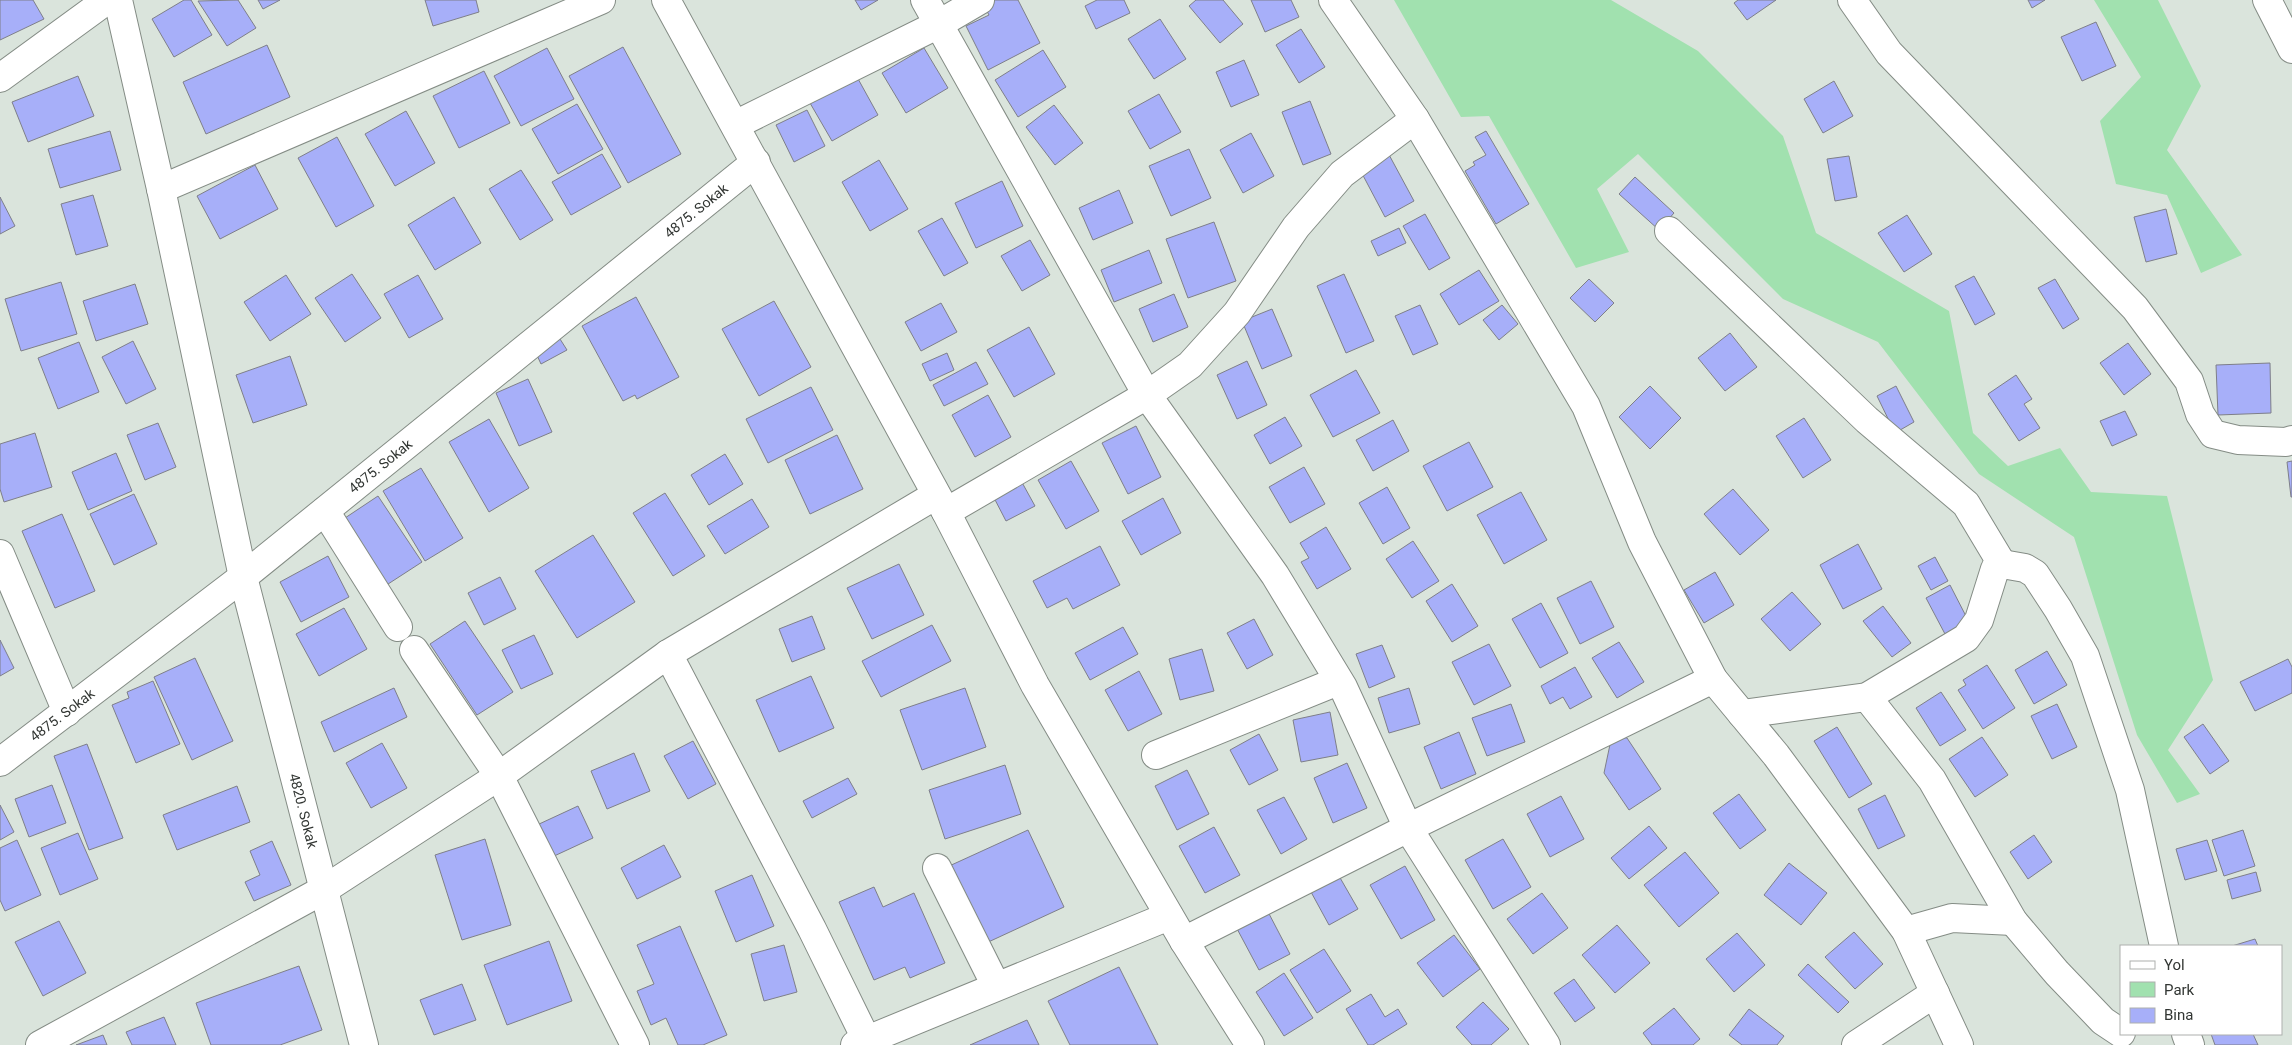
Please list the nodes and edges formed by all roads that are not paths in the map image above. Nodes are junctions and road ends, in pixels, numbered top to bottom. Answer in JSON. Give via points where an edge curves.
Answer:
{"nodes":[{"id":1,"x":108,"y":0,"type":"edge"},
{"id":2,"x":118,"y":0,"type":"edge"},
{"id":3,"x":602,"y":0,"type":"edge"},
{"id":4,"x":666,"y":0,"type":"edge"},
{"id":5,"x":925,"y":0,"type":"edge"},
{"id":6,"x":980,"y":0,"type":"edge"},
{"id":7,"x":1333,"y":0,"type":"edge"},
{"id":8,"x":1852,"y":0,"type":"edge"},
{"id":9,"x":2267,"y":0,"type":"edge"},
{"id":10,"x":939,"y":24,"type":"junction"},
{"id":11,"x":2292,"y":49,"type":"edge"},
{"id":12,"x":0,"y":78,"type":"edge"},
{"id":13,"x":1415,"y":119,"type":"junction"},
{"id":14,"x":735,"y":125,"type":"junction"},
{"id":15,"x":756,"y":162,"type":"junction"},
{"id":16,"x":161,"y":189,"type":"junction"},
{"id":17,"x":1669,"y":230,"type":"dead end"},
{"id":18,"x":1147,"y":395,"type":"junction"},
{"id":19,"x":2292,"y":440,"type":"edge"},
{"id":20,"x":941,"y":504,"type":"junction"},
{"id":21,"x":325,"y":511,"type":"junction"},
{"id":22,"x":0,"y":554,"type":"edge"},
{"id":23,"x":2002,"y":564,"type":"junction"},
{"id":24,"x":243,"y":577,"type":"junction"},
{"id":25,"x":398,"y":627,"type":"dead end"},
{"id":26,"x":414,"y":650,"type":"dead end"},
{"id":27,"x":668,"y":654,"type":"junction"},
{"id":28,"x":1713,"y":679,"type":"junction"},
{"id":29,"x":1338,"y":681,"type":"junction"},
{"id":30,"x":1867,"y":697,"type":"junction"},
{"id":31,"x":67,"y":712,"type":"junction"},
{"id":32,"x":1742,"y":714,"type":"junction"},
{"id":33,"x":1156,"y":755,"type":"dead end"},
{"id":34,"x":0,"y":762,"type":"edge"},
{"id":35,"x":499,"y":776,"type":"junction"},
{"id":36,"x":1408,"y":828,"type":"junction"},
{"id":37,"x":937,"y":868,"type":"dead end"},
{"id":38,"x":325,"y":888,"type":"junction"},
{"id":39,"x":1169,"y":916,"type":"junction"},
{"id":40,"x":2013,"y":921,"type":"junction"},
{"id":41,"x":1906,"y":931,"type":"junction"},
{"id":42,"x":1184,"y":941,"type":"junction"},
{"id":43,"x":2164,"y":945,"type":"edge"},
{"id":44,"x":996,"y":986,"type":"junction"},
{"id":45,"x":1935,"y":993,"type":"junction"},
{"id":46,"x":2120,"y":1032,"type":"edge"},
{"id":47,"x":2124,"y":1035,"type":"edge"},
{"id":48,"x":863,"y":1043,"type":"edge"},
{"id":49,"x":40,"y":1045,"type":"edge"},
{"id":50,"x":364,"y":1045,"type":"edge"},
{"id":51,"x":635,"y":1045,"type":"edge"},
{"id":52,"x":1250,"y":1045,"type":"edge"},
{"id":53,"x":1546,"y":1045,"type":"edge"},
{"id":54,"x":1856,"y":1045,"type":"edge"},
{"id":55,"x":1960,"y":1045,"type":"edge"},
{"id":56,"x":2138,"y":1045,"type":"edge"}],
"edges":[{"from":1,"to":12,"type":"street"},
{"from":2,"to":16,"type":"street","name":"4820. Sokak"},
{"from":3,"to":16,"type":"street"},
{"from":4,"to":14,"type":"street"},
{"from":5,"to":10,"type":"street"},
{"from":6,"to":10,"type":"street"},
{"from":7,"to":13,"type":"street"},
{"from":8,"to":19,"type":"street","via":[[1889,53],[2135,308],[2189,381],[2200,414],[2213,434],[2238,440]]},
{"from":9,"to":11,"type":"street"},
{"from":10,"to":14,"type":"street"},
{"from":10,"to":18,"type":"street"},
{"from":13,"to":18,"type":"street","via":[[1342,174],[1296,227],[1237,313],[1190,365]]},
{"from":13,"to":28,"type":"street","via":[[1586,406],[1642,542]]},
{"from":14,"to":15,"type":"street"},
{"from":15,"to":20,"type":"street"},
{"from":15,"to":21,"type":"street","name":"4875. Sokak"},
{"from":16,"to":24,"type":"street","name":"4820. Sokak"},
{"from":17,"to":23,"type":"street","via":[[1867,420],[1966,504]]},
{"from":18,"to":20,"type":"street"},
{"from":18,"to":29,"type":"street","via":[[1275,575]]},
{"from":20,"to":27,"type":"street"},
{"from":20,"to":39,"type":"street","via":[[1035,685]]},
{"from":21,"to":24,"type":"street","name":"4875. Sokak"},
{"from":21,"to":25,"type":"street"},
{"from":22,"to":31,"type":"street"},
{"from":23,"to":30,"type":"street","via":[[1995,569],[1979,620],[1966,638]]},
{"from":23,"to":43,"type":"street","via":[[2025,568],[2035,574],[2085,656],[2130,790]]},
{"from":24,"to":31,"type":"street","name":"4875. Sokak"},
{"from":24,"to":38,"type":"street","name":"4820. Sokak"},
{"from":26,"to":35,"type":"street"},
{"from":27,"to":35,"type":"street"},
{"from":27,"to":48,"type":"street","via":[[812,929]]},
{"from":28,"to":32,"type":"street"},
{"from":28,"to":36,"type":"street"},
{"from":29,"to":33,"type":"street"},
{"from":29,"to":36,"type":"street"},
{"from":30,"to":32,"type":"street"},
{"from":30,"to":40,"type":"street","via":[[1932,780]]},
{"from":31,"to":34,"type":"street","name":"4875. Sokak"},
{"from":32,"to":41,"type":"street"},
{"from":35,"to":38,"type":"street"},
{"from":35,"to":51,"type":"street"},
{"from":36,"to":42,"type":"street"},
{"from":36,"to":53,"type":"street"},
{"from":37,"to":44,"type":"street"},
{"from":38,"to":49,"type":"street"},
{"from":38,"to":50,"type":"street","name":"4820. Sokak"},
{"from":39,"to":42,"type":"street"},
{"from":39,"to":44,"type":"street"},
{"from":40,"to":41,"type":"street","via":[[1952,918]]},
{"from":40,"to":46,"type":"street","via":[[2057,974],[2104,1021]]},
{"from":41,"to":45,"type":"street"},
{"from":42,"to":52,"type":"street"},
{"from":44,"to":48,"type":"street"},
{"from":45,"to":54,"type":"street"},
{"from":45,"to":55,"type":"street"},
{"from":47,"to":56,"type":"street"}]}
